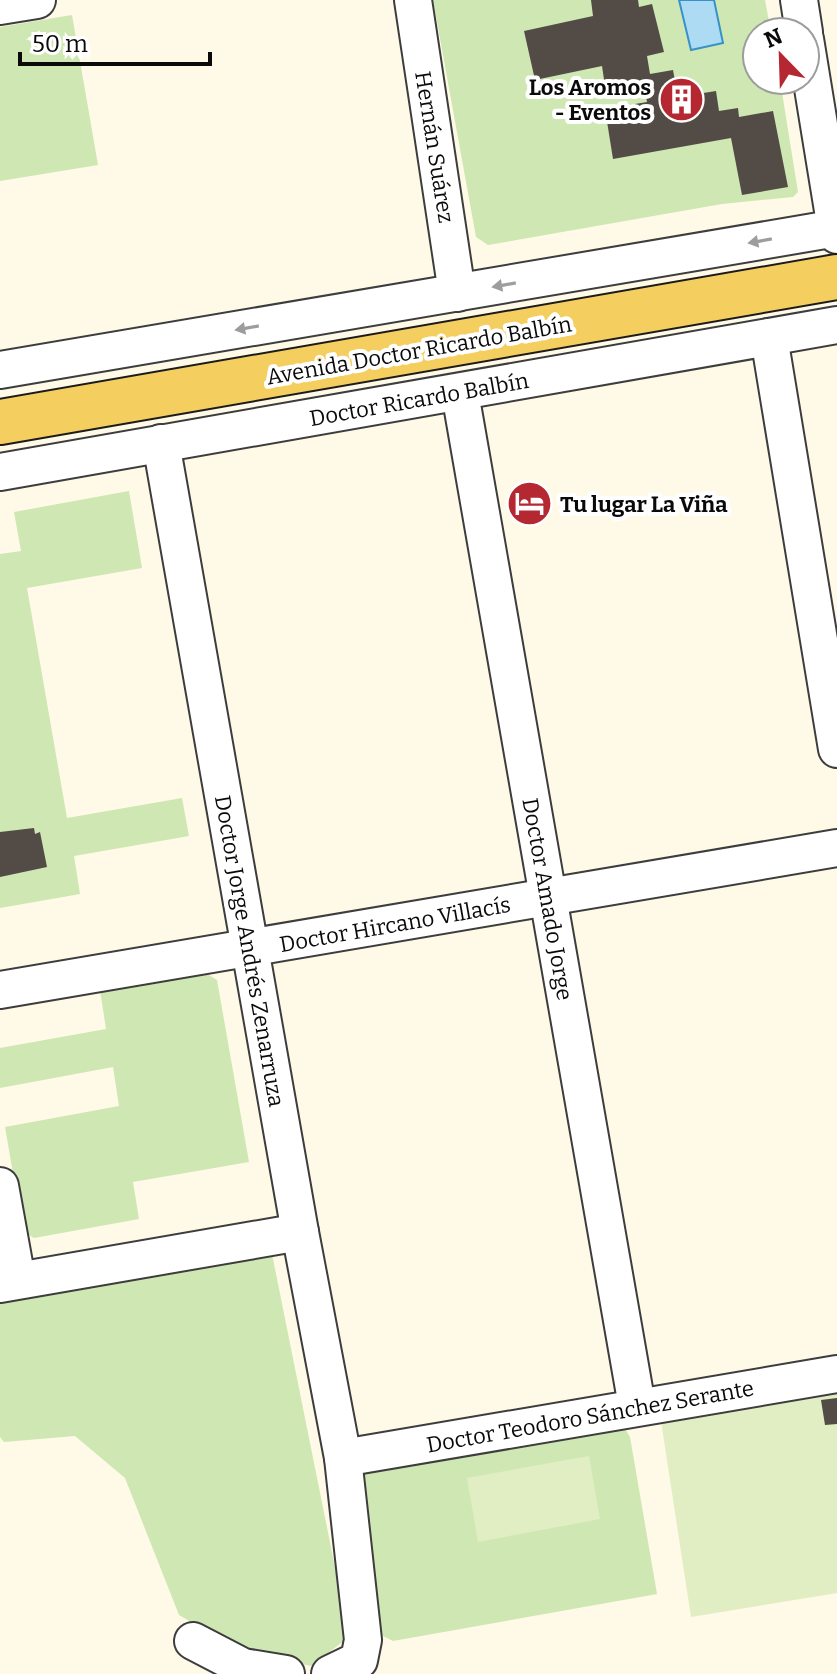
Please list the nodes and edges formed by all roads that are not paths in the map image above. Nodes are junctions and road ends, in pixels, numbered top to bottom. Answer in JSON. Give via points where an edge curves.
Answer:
{"nodes":[{"id":1,"x":33,"y":0,"type":"edge"},
{"id":2,"x":413,"y":0,"type":"edge"},
{"id":3,"x":0,"y":6,"type":"edge"},
{"id":4,"x":815,"y":96,"type":"edge"},
{"id":5,"x":837,"y":230,"type":"edge"},
{"id":6,"x":837,"y":277,"type":"edge"},
{"id":7,"x":457,"y":293,"type":"junction"},
{"id":8,"x":837,"y":304,"type":"edge"},
{"id":9,"x":837,"y":325,"type":"edge"},
{"id":10,"x":769,"y":337,"type":"junction"},
{"id":11,"x":0,"y":370,"type":"edge"},
{"id":12,"x":460,"y":393,"type":"junction"},
{"id":13,"x":0,"y":422,"type":"edge"},
{"id":14,"x":161,"y":443,"type":"junction"},
{"id":15,"x":0,"y":447,"type":"edge"},
{"id":16,"x":0,"y":472,"type":"edge"},
{"id":17,"x":837,"y":749,"type":"edge"},
{"id":18,"x":837,"y":848,"type":"edge"},
{"id":19,"x":548,"y":897,"type":"junction"},
{"id":20,"x":249,"y":949,"type":"junction"},
{"id":21,"x":0,"y":990,"type":"edge"},
{"id":22,"x":0,"y":1186,"type":"edge"},
{"id":23,"x":300,"y":1232,"type":"junction"},
{"id":24,"x":8,"y":1282,"type":"edge"},
{"id":25,"x":837,"y":1374,"type":"edge"},
{"id":26,"x":637,"y":1406,"type":"junction"},
{"id":27,"x":343,"y":1458,"type":"junction"},
{"id":28,"x":193,"y":1641,"type":"dead end"},
{"id":29,"x":286,"y":1674,"type":"edge"},
{"id":30,"x":330,"y":1674,"type":"edge"}],
"edges":[{"from":1,"to":3,"type":"street"},
{"from":2,"to":7,"type":"street","name":"Hernán Suárez"},
{"from":4,"to":5,"type":"street"},
{"from":5,"to":7,"type":"street","one_way":true},
{"from":6,"to":13,"type":"main road","name":"Avenida Doctor Ricardo Balbín"},
{"from":7,"to":11,"type":"street","one_way":true},
{"from":8,"to":15,"type":"main road","name":"Avenida Doctor Ricardo Balbín"},
{"from":9,"to":10,"type":"street","name":"Doctor Ricardo Balbín"},
{"from":10,"to":12,"type":"street","name":"Doctor Ricardo Balbín"},
{"from":10,"to":17,"type":"street"},
{"from":12,"to":14,"type":"street","name":"Doctor Ricardo Balbín"},
{"from":12,"to":19,"type":"street","name":"Doctor Amado Jorge"},
{"from":14,"to":16,"type":"street","name":"Doctor Ricardo Balbín"},
{"from":14,"to":20,"type":"street","name":"Doctor Jorge Andrés Zenarruza"},
{"from":18,"to":19,"type":"street","name":"Doctor Hircano Villacís"},
{"from":19,"to":20,"type":"street","name":"Doctor Hircano Villacís"},
{"from":19,"to":26,"type":"street","name":"Doctor Amado Jorge"},
{"from":20,"to":21,"type":"street","name":"Doctor Hircano Villacís"},
{"from":20,"to":23,"type":"street","name":"Doctor Jorge Andrés Zenarruza"},
{"from":22,"to":24,"type":"street"},
{"from":23,"to":24,"type":"street"},
{"from":23,"to":27,"type":"street","name":"Doctor Jorge Andrés Zenarruza"},
{"from":25,"to":26,"type":"street","name":"Doctor Teodoro Sánchez Serante"},
{"from":26,"to":27,"type":"street","name":"Doctor Teodoro Sánchez Serante"},
{"from":27,"to":30,"type":"street","name":"Doctor Jorge Andrés Zenarruza","via":[[363,1640],[359,1660]]},
{"from":28,"to":29,"type":"street","via":[[243,1667]]}]}
